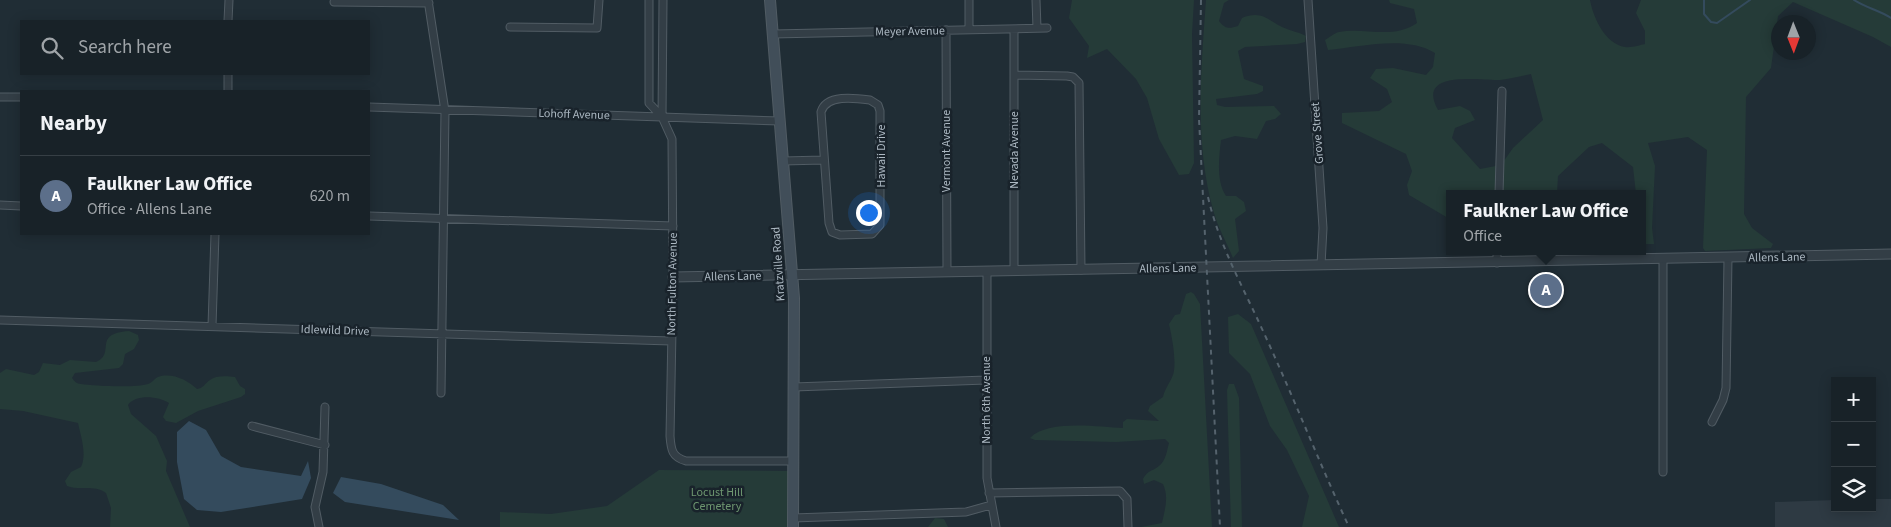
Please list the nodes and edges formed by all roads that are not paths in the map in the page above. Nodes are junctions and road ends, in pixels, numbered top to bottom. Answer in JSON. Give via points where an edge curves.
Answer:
{"nodes":[{"id":1,"x":228,"y":0,"type":"edge"},
{"id":2,"x":599,"y":0,"type":"edge"},
{"id":3,"x":649,"y":0,"type":"edge"},
{"id":4,"x":663,"y":0,"type":"edge"},
{"id":5,"x":770,"y":0,"type":"edge"},
{"id":6,"x":969,"y":0,"type":"edge"},
{"id":7,"x":1036,"y":0,"type":"edge"},
{"id":8,"x":1308,"y":0,"type":"edge"},
{"id":9,"x":334,"y":2,"type":"dead end"},
{"id":10,"x":428,"y":2,"type":"edge"},
{"id":11,"x":228,"y":20,"type":"edge"},
{"id":12,"x":510,"y":27,"type":"dead end"},
{"id":13,"x":1037,"y":28,"type":"junction"},
{"id":14,"x":1047,"y":28,"type":"dead end"},
{"id":15,"x":1014,"y":29,"type":"junction"},
{"id":16,"x":946,"y":30,"type":"junction"},
{"id":17,"x":969,"y":30,"type":"junction"},
{"id":18,"x":773,"y":34,"type":"junction"},
{"id":19,"x":228,"y":75,"type":"edge"},
{"id":20,"x":1014,"y":75,"type":"junction"},
{"id":21,"x":228,"y":90,"type":"edge"},
{"id":22,"x":1502,"y":91,"type":"dead end"},
{"id":23,"x":0,"y":97,"type":"edge"},
{"id":24,"x":20,"y":97,"type":"edge"},
{"id":25,"x":370,"y":108,"type":"edge"},
{"id":26,"x":445,"y":110,"type":"junction"},
{"id":27,"x":662,"y":117,"type":"junction"},
{"id":28,"x":780,"y":121,"type":"junction"},
{"id":29,"x":823,"y":160,"type":"junction"},
{"id":30,"x":783,"y":161,"type":"junction"},
{"id":31,"x":1499,"y":190,"type":"edge"},
{"id":32,"x":0,"y":205,"type":"edge"},
{"id":33,"x":20,"y":206,"type":"edge"},
{"id":34,"x":370,"y":216,"type":"edge"},
{"id":35,"x":444,"y":218,"type":"junction"},
{"id":36,"x":673,"y":226,"type":"junction"},
{"id":37,"x":215,"y":235,"type":"edge"},
{"id":38,"x":1891,"y":254,"type":"edge"},
{"id":39,"x":1498,"y":255,"type":"edge"},
{"id":40,"x":1728,"y":258,"type":"junction"},
{"id":41,"x":1663,"y":260,"type":"junction"},
{"id":42,"x":1497,"y":263,"type":"junction"},
{"id":43,"x":1321,"y":265,"type":"junction"},
{"id":44,"x":1080,"y":270,"type":"junction"},
{"id":45,"x":987,"y":271,"type":"junction"},
{"id":46,"x":1014,"y":271,"type":"junction"},
{"id":47,"x":947,"y":272,"type":"junction"},
{"id":48,"x":792,"y":275,"type":"junction"},
{"id":49,"x":673,"y":276,"type":"junction"},
{"id":50,"x":0,"y":320,"type":"edge"},
{"id":51,"x":212,"y":326,"type":"junction"},
{"id":52,"x":442,"y":334,"type":"junction"},
{"id":53,"x":671,"y":341,"type":"junction"},
{"id":54,"x":986,"y":380,"type":"junction"},
{"id":55,"x":794,"y":387,"type":"junction"},
{"id":56,"x":441,"y":393,"type":"dead end"},
{"id":57,"x":325,"y":407,"type":"dead end"},
{"id":58,"x":1712,"y":422,"type":"dead end"},
{"id":59,"x":252,"y":426,"type":"dead end"},
{"id":60,"x":325,"y":445,"type":"junction"},
{"id":61,"x":794,"y":461,"type":"junction"},
{"id":62,"x":1663,"y":472,"type":"dead end"},
{"id":63,"x":989,"y":493,"type":"junction"},
{"id":64,"x":991,"y":505,"type":"junction"},
{"id":65,"x":793,"y":522,"type":"edge"},
{"id":66,"x":319,"y":527,"type":"edge"},
{"id":67,"x":996,"y":527,"type":"edge"},
{"id":68,"x":1128,"y":527,"type":"edge"}],
"edges":[{"from":1,"to":11,"type":"street"},
{"from":2,"to":12,"type":"street","via":[[597,28]]},
{"from":3,"to":27,"type":"street","via":[[649,103]]},
{"from":4,"to":27,"type":"street"},
{"from":5,"to":18,"type":"main road","name":"Kratzville Road"},
{"from":6,"to":17,"type":"street"},
{"from":7,"to":13,"type":"street"},
{"from":8,"to":43,"type":"street","name":"Grove Street","via":[[1323,228]]},
{"from":9,"to":10,"type":"street"},
{"from":10,"to":26,"type":"street"},
{"from":13,"to":14,"type":"street","name":"Meyer Avenue"},
{"from":13,"to":15,"type":"street","name":"Meyer Avenue"},
{"from":15,"to":17,"type":"street","name":"Meyer Avenue"},
{"from":15,"to":20,"type":"street","name":"Nevada Avenue"},
{"from":16,"to":17,"type":"street","name":"Meyer Avenue"},
{"from":16,"to":18,"type":"street","name":"Meyer Avenue"},
{"from":16,"to":47,"type":"street","name":"Vermont Avenue"},
{"from":18,"to":28,"type":"main road","name":"Kratzville Road"},
{"from":19,"to":21,"type":"street"},
{"from":20,"to":44,"type":"street","via":[[1067,76],[1074,78],[1080,86]]},
{"from":20,"to":46,"type":"street","name":"Nevada Avenue"},
{"from":22,"to":31,"type":"street"},
{"from":23,"to":24,"type":"street"},
{"from":25,"to":26,"type":"street","name":"Lohoff Avenue"},
{"from":26,"to":27,"type":"street","name":"Lohoff Avenue"},
{"from":26,"to":35,"type":"street"},
{"from":27,"to":28,"type":"street","name":"Lohoff Avenue"},
{"from":27,"to":36,"type":"street","name":"North Fulton Avenue","via":[[672,139]]},
{"from":28,"to":30,"type":"main road","name":"Kratzville Road"},
{"from":29,"to":29,"type":"street","name":"Hawaii Drive","via":[[832,232],[840,235],[874,233],[881,222],[878,105],[865,99],[826,103],[821,112]]},
{"from":29,"to":30,"type":"street"},
{"from":30,"to":48,"type":"main road","name":"Kratzville Road"},
{"from":32,"to":33,"type":"street"},
{"from":34,"to":35,"type":"street"},
{"from":35,"to":36,"type":"street"},
{"from":35,"to":52,"type":"street"},
{"from":36,"to":49,"type":"street","name":"North Fulton Avenue"},
{"from":37,"to":51,"type":"street"},
{"from":38,"to":40,"type":"street","name":"Allens Lane"},
{"from":39,"to":42,"type":"street"},
{"from":40,"to":41,"type":"street","name":"Allens Lane"},
{"from":40,"to":58,"type":"street","via":[[1726,388]]},
{"from":41,"to":42,"type":"street","name":"Allens Lane"},
{"from":41,"to":62,"type":"street"},
{"from":42,"to":43,"type":"street","name":"Allens Lane"},
{"from":43,"to":44,"type":"street","name":"Allens Lane"},
{"from":44,"to":46,"type":"street","name":"Allens Lane"},
{"from":45,"to":46,"type":"street","name":"Allens Lane"},
{"from":45,"to":47,"type":"street","name":"Allens Lane"},
{"from":45,"to":54,"type":"street","name":"North 6th Avenue"},
{"from":47,"to":48,"type":"street","name":"Allens Lane"},
{"from":48,"to":49,"type":"street","name":"Allens Lane"},
{"from":48,"to":55,"type":"main road","name":"Kratzville Road"},
{"from":49,"to":53,"type":"street","name":"North Fulton Avenue"},
{"from":50,"to":51,"type":"street","name":"Idlewild Drive"},
{"from":51,"to":52,"type":"street","name":"Idlewild Drive"},
{"from":52,"to":53,"type":"street","name":"Idlewild Drive"},
{"from":52,"to":56,"type":"street"},
{"from":53,"to":61,"type":"street","name":"North Fulton Avenue","via":[[670,436],[672,453],[678,459]]},
{"from":54,"to":55,"type":"street"},
{"from":54,"to":63,"type":"street","name":"North 6th Avenue"},
{"from":55,"to":61,"type":"main road","name":"Kratzville Road"},
{"from":57,"to":60,"type":"street"},
{"from":59,"to":60,"type":"street"},
{"from":60,"to":66,"type":"street","via":[[322,480],[314,507]]},
{"from":61,"to":65,"type":"main road","name":"Kratzville Road"},
{"from":63,"to":64,"type":"street","name":"North 6th Avenue"},
{"from":63,"to":68,"type":"street","via":[[1121,492],[1127,499]]},
{"from":64,"to":65,"type":"street","via":[[966,512]]},
{"from":64,"to":67,"type":"street","name":"North 6th Avenue"}]}
